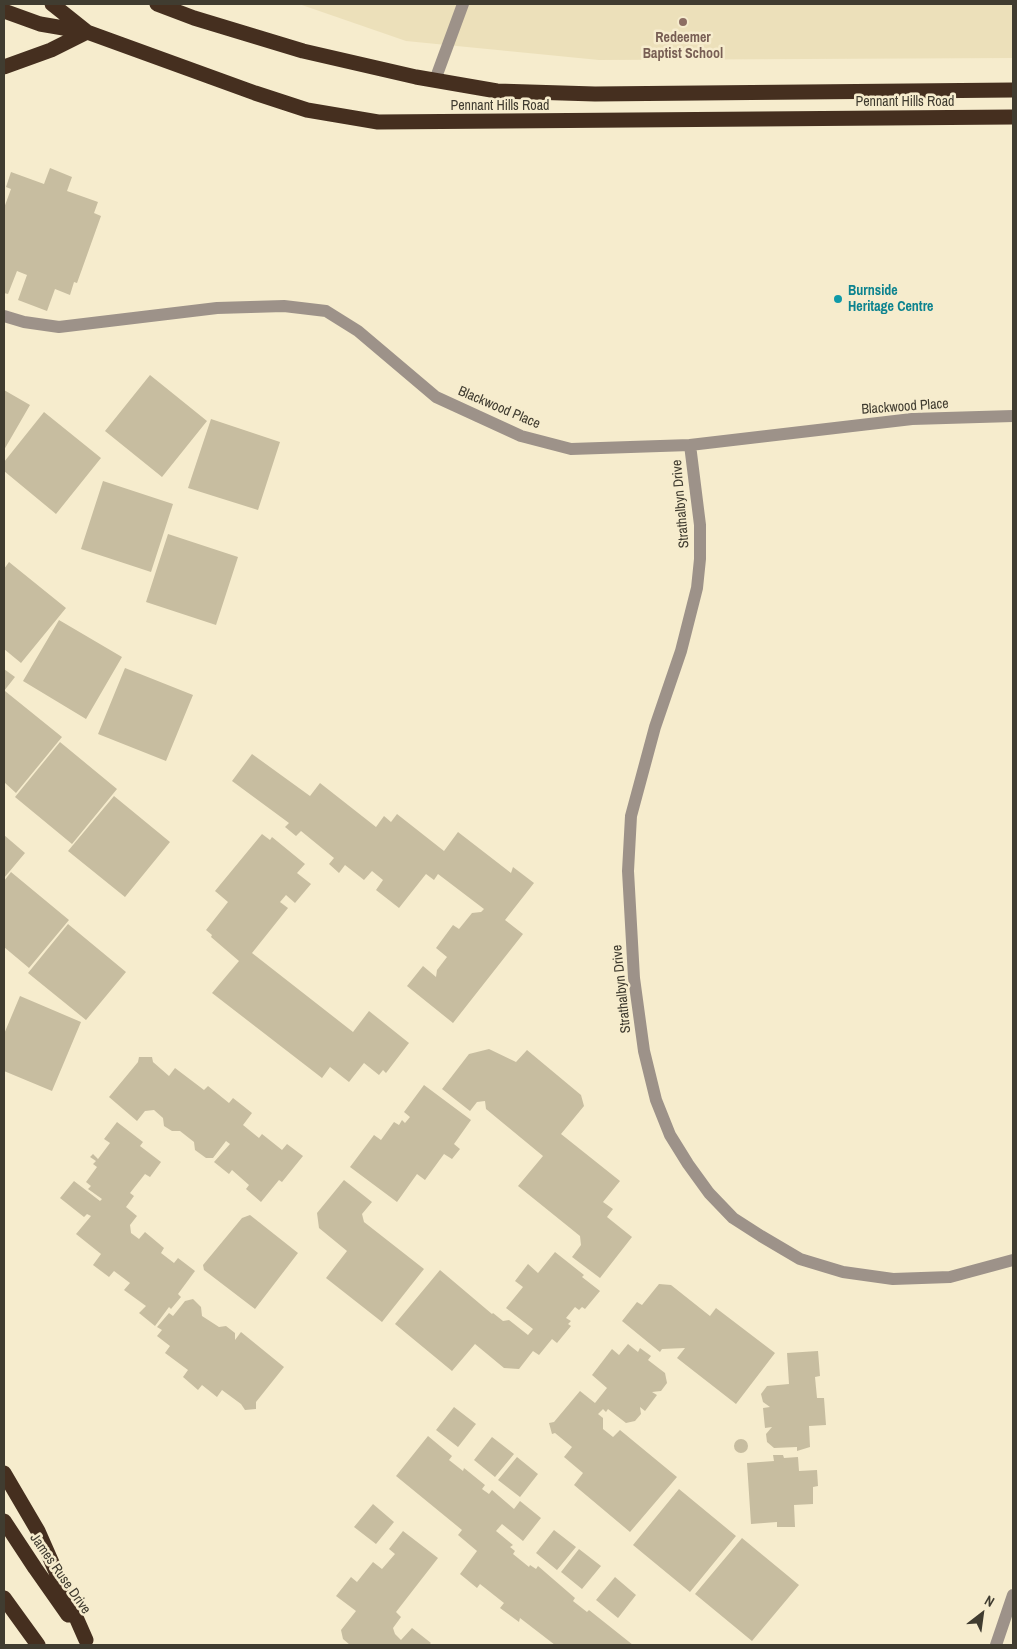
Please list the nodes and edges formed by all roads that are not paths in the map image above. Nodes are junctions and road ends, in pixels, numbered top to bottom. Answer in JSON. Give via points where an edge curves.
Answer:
{"nodes":[{"id":1,"x":52,"y":4,"type":"edge"},
{"id":2,"x":157,"y":4,"type":"edge"},
{"id":3,"x":463,"y":4,"type":"edge"},
{"id":4,"x":4,"y":11,"type":"edge"},
{"id":5,"x":87,"y":32,"type":"junction"},
{"id":6,"x":4,"y":67,"type":"edge"},
{"id":7,"x":436,"y":80,"type":"junction"},
{"id":8,"x":1013,"y":90,"type":"edge"},
{"id":9,"x":1013,"y":117,"type":"edge"},
{"id":10,"x":4,"y":316,"type":"edge"},
{"id":11,"x":1013,"y":416,"type":"edge"},
{"id":12,"x":690,"y":445,"type":"junction"},
{"id":13,"x":1013,"y":1260,"type":"edge"},
{"id":14,"x":4,"y":1473,"type":"edge"},
{"id":15,"x":4,"y":1521,"type":"edge"},
{"id":16,"x":1013,"y":1595,"type":"edge"},
{"id":17,"x":4,"y":1598,"type":"edge"},
{"id":18,"x":89,"y":1643,"type":"edge"},
{"id":19,"x":38,"y":1645,"type":"edge"},
{"id":20,"x":996,"y":1645,"type":"edge"}],
"edges":[{"from":1,"to":5,"type":"highway"},
{"from":2,"to":7,"type":"highway","name":"Pennant Hills Road","via":[[303,52]]},
{"from":3,"to":7,"type":"street"},
{"from":4,"to":5,"type":"highway","name":"Pennant Hills Road","via":[[40,24]]},
{"from":5,"to":6,"type":"highway","via":[[51,50]]},
{"from":5,"to":9,"type":"highway","name":"Pennant Hills Road","via":[[256,94],[333,115],[378,122]]},
{"from":7,"to":8,"type":"highway","name":"Pennant Hills Road","via":[[497,91],[543,94]]},
{"from":10,"to":12,"type":"street","name":"Blackwood Place","via":[[59,327],[217,308],[284,306],[326,311],[358,330],[436,397],[521,436],[571,449]]},
{"from":11,"to":12,"type":"street","name":"Blackwood Place","via":[[912,419]]},
{"from":12,"to":13,"type":"street","name":"Strathalbyn Drive","via":[[700,525],[697,588],[631,816],[628,871],[634,978],[644,1051],[656,1100],[670,1135],[709,1193],[733,1218],[800,1259],[843,1272],[893,1279],[950,1277]]},
{"from":14,"to":18,"type":"highway","via":[[38,1531]]},
{"from":15,"to":18,"type":"highway","name":"James Ruse Drive"},
{"from":16,"to":20,"type":"street"},
{"from":17,"to":19,"type":"highway"}]}
